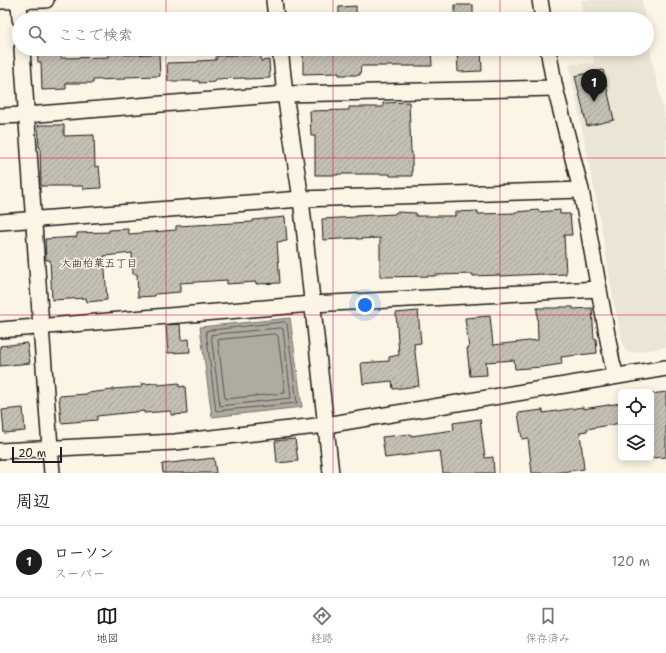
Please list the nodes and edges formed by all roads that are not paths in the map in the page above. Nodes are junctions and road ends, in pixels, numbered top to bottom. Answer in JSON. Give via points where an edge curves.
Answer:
{"nodes":[{"id":1,"x":46,"y":0,"type":"edge"},
{"id":2,"x":274,"y":0,"type":"edge"},
{"id":3,"x":540,"y":0,"type":"edge"},
{"id":4,"x":0,"y":1,"type":"edge"},
{"id":5,"x":19,"y":1,"type":"junction"},
{"id":6,"x":20,"y":12,"type":"edge"},
{"id":7,"x":275,"y":12,"type":"edge"},
{"id":8,"x":543,"y":12,"type":"edge"},
{"id":9,"x":22,"y":56,"type":"edge"},
{"id":10,"x":281,"y":56,"type":"edge"},
{"id":11,"x":549,"y":56,"type":"edge"},
{"id":12,"x":555,"y":88,"type":"junction"},
{"id":13,"x":284,"y":94,"type":"junction"},
{"id":14,"x":26,"y":115,"type":"junction"},
{"id":15,"x":0,"y":116,"type":"edge"},
{"id":16,"x":581,"y":190,"type":"junction"},
{"id":17,"x":301,"y":199,"type":"junction"},
{"id":18,"x":33,"y":220,"type":"junction"},
{"id":19,"x":0,"y":222,"type":"edge"},
{"id":20,"x":599,"y":289,"type":"junction"},
{"id":21,"x":312,"y":304,"type":"junction"},
{"id":22,"x":41,"y":326,"type":"junction"},
{"id":23,"x":0,"y":330,"type":"edge"},
{"id":24,"x":666,"y":368,"type":"edge"},
{"id":25,"x":616,"y":376,"type":"junction"},
{"id":26,"x":326,"y":424,"type":"junction"},
{"id":27,"x":50,"y":449,"type":"junction"},
{"id":28,"x":0,"y":451,"type":"edge"},
{"id":29,"x":52,"y":473,"type":"edge"},
{"id":30,"x":331,"y":473,"type":"edge"}],
"edges":[{"from":1,"to":5,"type":"street"},
{"from":2,"to":7,"type":"street"},
{"from":3,"to":8,"type":"street"},
{"from":4,"to":5,"type":"street"},
{"from":5,"to":6,"type":"street"},
{"from":9,"to":14,"type":"street"},
{"from":10,"to":13,"type":"street"},
{"from":11,"to":12,"type":"street"},
{"from":12,"to":13,"type":"street"},
{"from":12,"to":16,"type":"street"},
{"from":13,"to":14,"type":"street"},
{"from":13,"to":17,"type":"street"},
{"from":14,"to":15,"type":"street"},
{"from":14,"to":18,"type":"street"},
{"from":16,"to":17,"type":"street"},
{"from":16,"to":20,"type":"street"},
{"from":17,"to":18,"type":"street"},
{"from":17,"to":21,"type":"street"},
{"from":18,"to":19,"type":"street"},
{"from":18,"to":22,"type":"street"},
{"from":20,"to":21,"type":"street"},
{"from":20,"to":25,"type":"street"},
{"from":21,"to":22,"type":"street"},
{"from":21,"to":26,"type":"street"},
{"from":22,"to":23,"type":"street"},
{"from":22,"to":27,"type":"street"},
{"from":24,"to":25,"type":"street"},
{"from":25,"to":26,"type":"street"},
{"from":26,"to":27,"type":"street","via":[[175,442]]},
{"from":26,"to":30,"type":"street"},
{"from":27,"to":28,"type":"street"},
{"from":27,"to":29,"type":"street"}]}
